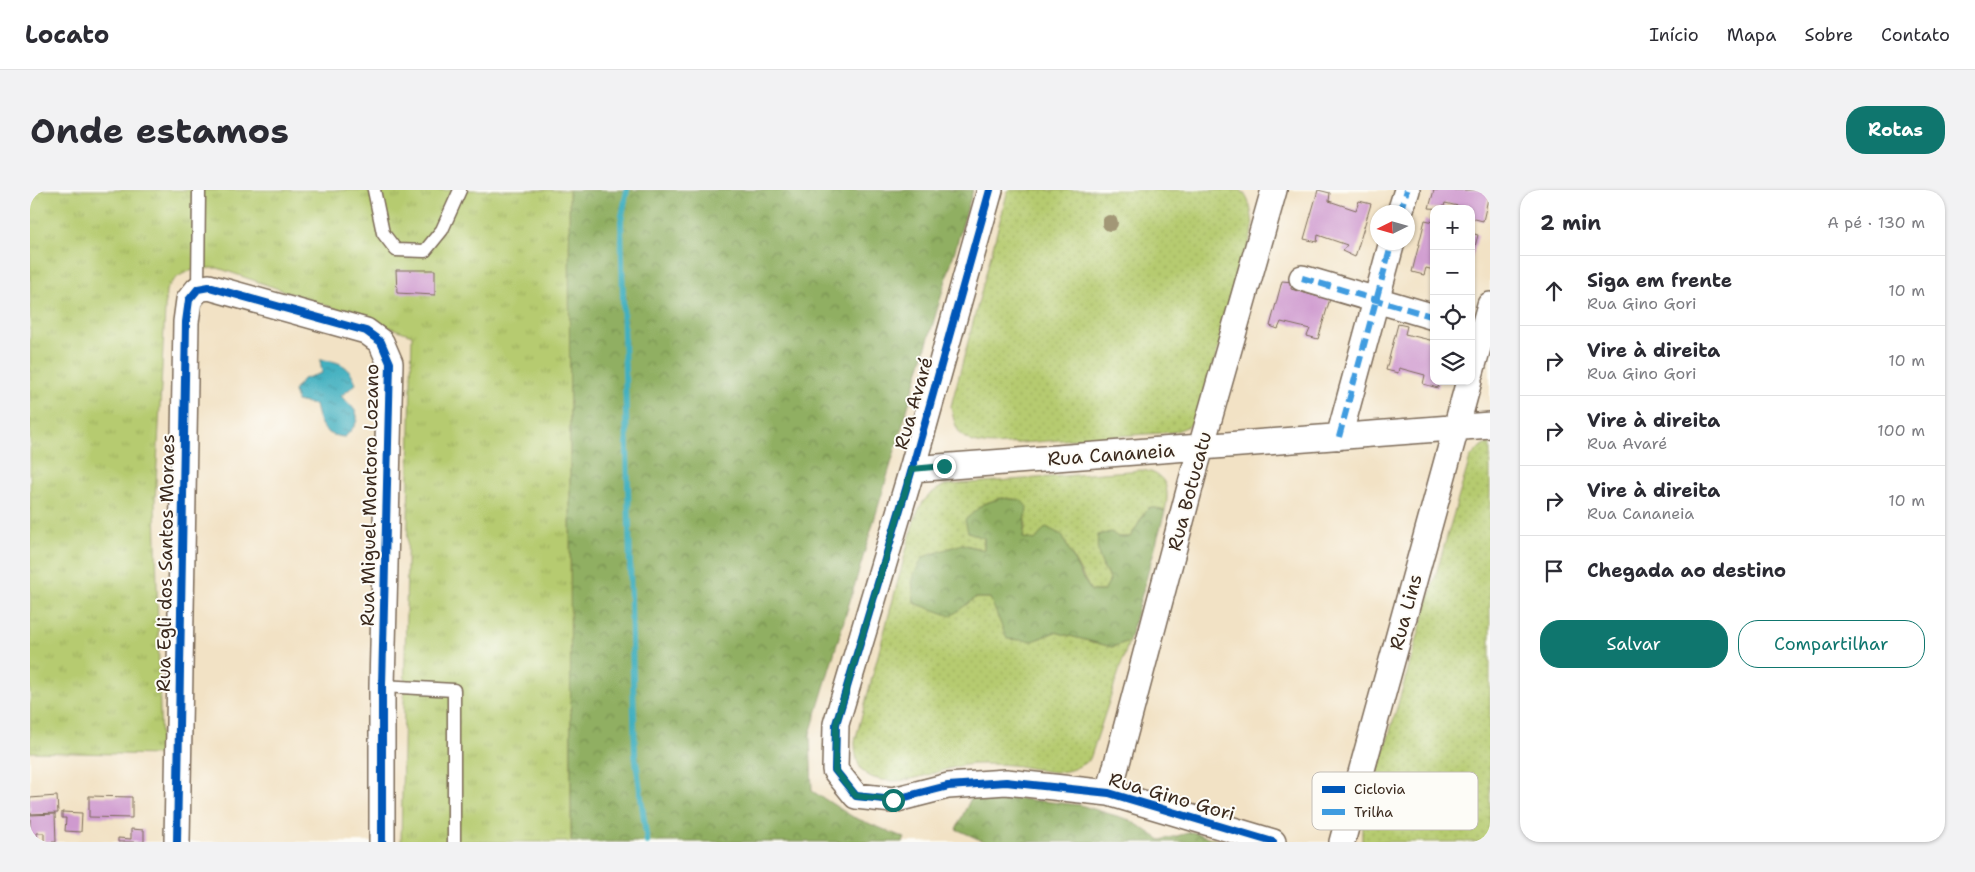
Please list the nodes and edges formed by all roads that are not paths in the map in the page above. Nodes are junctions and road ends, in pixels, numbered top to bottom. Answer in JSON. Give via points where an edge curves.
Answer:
{"nodes":[{"id":1,"x":199,"y":190,"type":"edge"},
{"id":2,"x":374,"y":190,"type":"edge"},
{"id":3,"x":460,"y":190,"type":"edge"},
{"id":4,"x":990,"y":190,"type":"edge"},
{"id":5,"x":1274,"y":190,"type":"edge"},
{"id":6,"x":1407,"y":190,"type":"edge"},
{"id":7,"x":1402,"y":205,"type":"edge"},
{"id":8,"x":1390,"y":250,"type":"edge"},
{"id":9,"x":1302,"y":278,"type":"dead end"},
{"id":10,"x":198,"y":289,"type":"junction"},
{"id":11,"x":1376,"y":300,"type":"junction"},
{"id":12,"x":1490,"y":306,"type":"edge"},
{"id":13,"x":1430,"y":316,"type":"edge"},
{"id":14,"x":1475,"y":358,"type":"edge"},
{"id":15,"x":1468,"y":385,"type":"edge"},
{"id":16,"x":1490,"y":425,"type":"edge"},
{"id":17,"x":1456,"y":428,"type":"junction"},
{"id":18,"x":1339,"y":437,"type":"junction"},
{"id":19,"x":1201,"y":448,"type":"junction"},
{"id":20,"x":912,"y":469,"type":"junction"},
{"id":21,"x":382,"y":686,"type":"junction"},
{"id":22,"x":835,"y":770,"type":"joint"},
{"id":23,"x":1361,"y":772,"type":"edge"},
{"id":24,"x":1109,"y":792,"type":"junction"},
{"id":25,"x":177,"y":842,"type":"edge"},
{"id":26,"x":382,"y":842,"type":"edge"},
{"id":27,"x":454,"y":842,"type":"edge"},
{"id":28,"x":1273,"y":842,"type":"edge"}],
"edges":[{"from":1,"to":10,"type":"lane"},
{"from":2,"to":3,"type":"lane","via":[[383,233],[396,250],[425,251],[442,230]]},
{"from":4,"to":20,"type":"street","name":"Rua Avaré"},
{"from":5,"to":19,"type":"street","name":"Rua Botucatu"},
{"from":6,"to":7,"type":"street"},
{"from":8,"to":11,"type":"street"},
{"from":9,"to":11,"type":"street"},
{"from":10,"to":21,"type":"street","name":"Rua Miguel Montoro Lozano","via":[[209,287],[366,331],[381,342],[390,363]]},
{"from":10,"to":25,"type":"street","name":"Rua Egli dos Santos Moraes","via":[[189,300],[186,322]]},
{"from":11,"to":13,"type":"street"},
{"from":11,"to":18,"type":"street"},
{"from":12,"to":14,"type":"street"},
{"from":15,"to":17,"type":"street","name":"Rua Lins"},
{"from":16,"to":17,"type":"street","name":"Rua Cananeia"},
{"from":17,"to":18,"type":"street","name":"Rua Cananeia"},
{"from":17,"to":23,"type":"street","name":"Rua Lins"},
{"from":18,"to":19,"type":"street","name":"Rua Cananeia"},
{"from":19,"to":20,"type":"street","name":"Rua Cananeia"},
{"from":19,"to":24,"type":"street","name":"Rua Botucatu"},
{"from":20,"to":22,"type":"street","name":"Rua Avaré","via":[[836,724]]},
{"from":21,"to":26,"type":"street","name":"Rua Miguel Montoro Lozano"},
{"from":21,"to":27,"type":"lane","via":[[454,690]]},
{"from":22,"to":24,"type":"street","name":"Rua Gino Gori","via":[[856,796],[893,800],[948,786],[1006,782]]},
{"from":24,"to":28,"type":"street","name":"Rua Gino Gori"}]}
